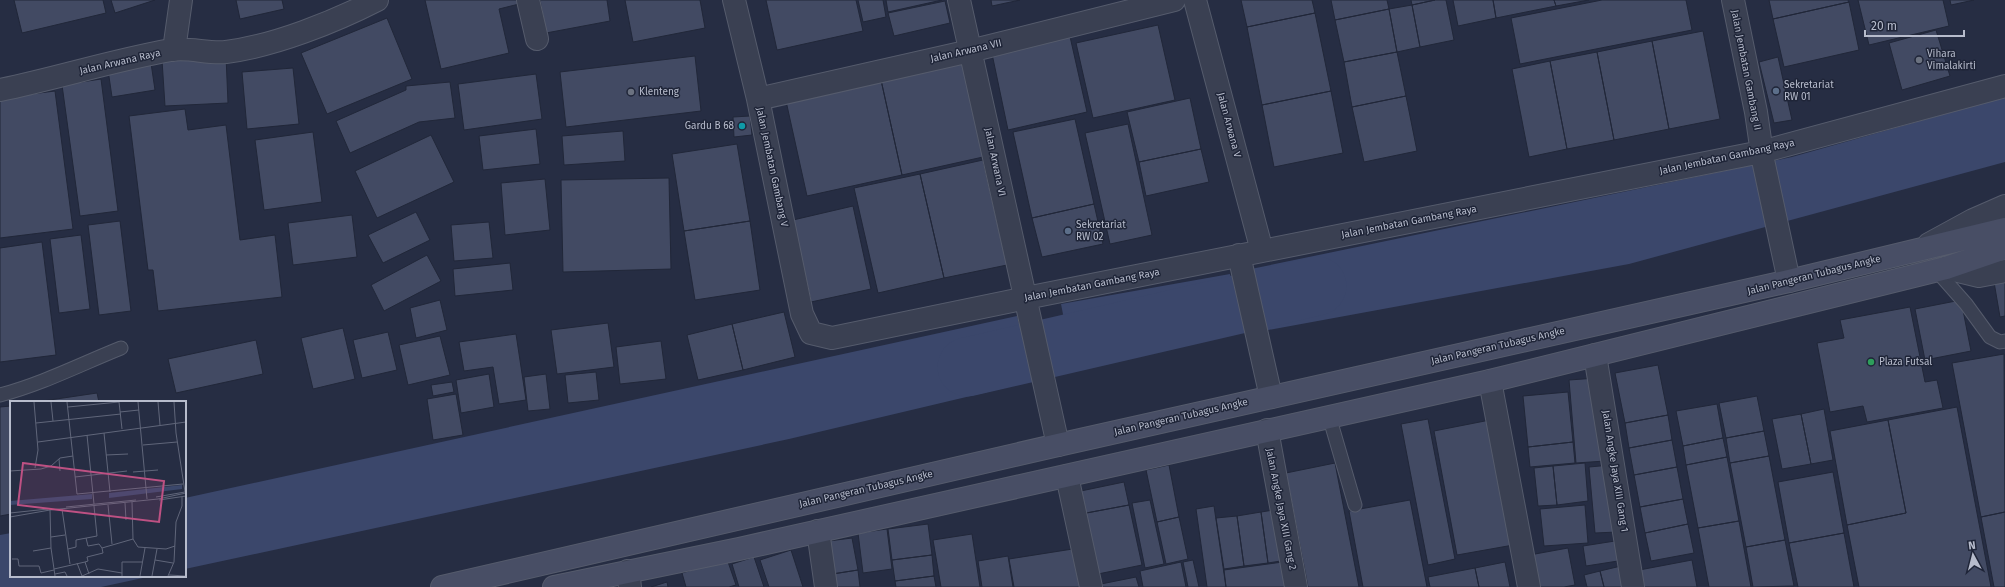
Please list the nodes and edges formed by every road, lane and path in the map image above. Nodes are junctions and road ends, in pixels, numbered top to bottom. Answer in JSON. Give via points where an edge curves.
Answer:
{"nodes":[{"id":1,"x":180,"y":0,"type":"edge"},
{"id":2,"x":377,"y":0,"type":"edge"},
{"id":3,"x":528,"y":0,"type":"edge"},
{"id":4,"x":734,"y":0,"type":"edge"},
{"id":5,"x":959,"y":0,"type":"edge"},
{"id":6,"x":1174,"y":0,"type":"edge"},
{"id":7,"x":1195,"y":0,"type":"edge"},
{"id":8,"x":1733,"y":0,"type":"edge"},
{"id":9,"x":537,"y":39,"type":"dead end"},
{"id":10,"x":174,"y":50,"type":"junction"},
{"id":11,"x":970,"y":51,"type":"junction"},
{"id":12,"x":2005,"y":86,"type":"edge"},
{"id":13,"x":0,"y":90,"type":"edge"},
{"id":14,"x":758,"y":99,"type":"junction"},
{"id":15,"x":1762,"y":156,"type":"junction"},
{"id":16,"x":2005,"y":206,"type":"edge"},
{"id":17,"x":2005,"y":229,"type":"edge"},
{"id":18,"x":1921,"y":248,"type":"junction"},
{"id":19,"x":2005,"y":248,"type":"edge"},
{"id":20,"x":1262,"y":251,"type":"junction"},
{"id":21,"x":1239,"y":255,"type":"junction"},
{"id":22,"x":1941,"y":269,"type":"junction"},
{"id":23,"x":2005,"y":271,"type":"edge"},
{"id":24,"x":1789,"y":282,"type":"junction"},
{"id":25,"x":1026,"y":298,"type":"junction"},
{"id":26,"x":811,"y":333,"type":"joint"},
{"id":27,"x":2005,"y":341,"type":"edge"},
{"id":28,"x":121,"y":348,"type":"dead end"},
{"id":29,"x":1595,"y":355,"type":"junction"},
{"id":30,"x":1490,"y":382,"type":"junction"},
{"id":31,"x":1269,"y":387,"type":"junction"},
{"id":32,"x":0,"y":395,"type":"edge"},
{"id":33,"x":1329,"y":416,"type":"junction"},
{"id":34,"x":1267,"y":430,"type":"junction"},
{"id":35,"x":1058,"y":444,"type":"junction"},
{"id":36,"x":1067,"y":476,"type":"junction"},
{"id":37,"x":1356,"y":505,"type":"dead end"},
{"id":38,"x":818,"y":531,"type":"junction"},
{"id":39,"x":629,"y":579,"type":"edge"},
{"id":40,"x":442,"y":587,"type":"edge"},
{"id":41,"x":554,"y":587,"type":"edge"},
{"id":42,"x":826,"y":587,"type":"edge"},
{"id":43,"x":1090,"y":587,"type":"edge"},
{"id":44,"x":1296,"y":587,"type":"edge"},
{"id":45,"x":1528,"y":587,"type":"edge"},
{"id":46,"x":1633,"y":587,"type":"edge"}],
"edges":[{"from":1,"to":10,"type":"street"},
{"from":2,"to":10,"type":"street","name":"Jalan Arwana Raya","via":[[358,10],[266,45],[224,52]]},
{"from":3,"to":9,"type":"street"},
{"from":4,"to":14,"type":"street","name":"Jalan Jembatan Gambang V"},
{"from":5,"to":11,"type":"street","name":"Jalan Arwana VI"},
{"from":6,"to":11,"type":"street","name":"Jalan Arwana VII"},
{"from":7,"to":20,"type":"street","name":"Jalan Arwana V"},
{"from":8,"to":15,"type":"street","name":"Jalan Jembatan Gambang II","via":[[1756,112]]},
{"from":10,"to":13,"type":"street","name":"Jalan Arwana Raya"},
{"from":11,"to":14,"type":"street","name":"Jalan Arwana VII"},
{"from":11,"to":25,"type":"street","name":"Jalan Arwana VI"},
{"from":12,"to":15,"type":"street","name":"Jalan Jembatan Gambang Raya"},
{"from":14,"to":26,"type":"street","name":"Jalan Jembatan Gambang V","via":[[802,314]]},
{"from":15,"to":20,"type":"street","name":"Jalan Jembatan Gambang Raya"},
{"from":15,"to":24,"type":"street","name":"Jalan Jembatan Gambang II"},
{"from":16,"to":18,"type":"street","name":"Jalan Pangeran Tubagus Angke"},
{"from":17,"to":18,"type":"main road","name":"Jalan Pangeran Tubagus Angke"},
{"from":18,"to":24,"type":"main road","name":"Jalan Pangeran Tubagus Angke"},
{"from":19,"to":22,"type":"main road"},
{"from":20,"to":21,"type":"street","name":"Jalan Jembatan Gambang Raya"},
{"from":21,"to":25,"type":"street","name":"Jalan Jembatan Gambang Raya"},
{"from":21,"to":31,"type":"street"},
{"from":22,"to":23,"type":"street","via":[[1979,276]]},
{"from":22,"to":27,"type":"lane","via":[[1990,337],[2000,342]]},
{"from":22,"to":29,"type":"main road"},
{"from":24,"to":31,"type":"main road","name":"Jalan Pangeran Tubagus Angke"},
{"from":25,"to":26,"type":"street","name":"Jalan Jembatan Gambang Raya","via":[[832,338]]},
{"from":25,"to":35,"type":"street","name":"Jalan Arwana VI"},
{"from":28,"to":32,"type":"lane","via":[[50,379]]},
{"from":29,"to":30,"type":"main road"},
{"from":29,"to":46,"type":"street","name":"Jalan Angke Jaya XIII Gang 1"},
{"from":30,"to":33,"type":"main road"},
{"from":30,"to":45,"type":"street"},
{"from":31,"to":35,"type":"main road","name":"Jalan Pangeran Tubagus Angke"},
{"from":33,"to":34,"type":"main road"},
{"from":33,"to":37,"type":"lane"},
{"from":34,"to":36,"type":"main road"},
{"from":34,"to":44,"type":"street","name":"Jalan Angke Jaya XIII Gang 2"},
{"from":35,"to":40,"type":"main road","name":"Jalan Pangeran Tubagus Angke"},
{"from":36,"to":38,"type":"main road"},
{"from":36,"to":43,"type":"street"},
{"from":38,"to":39,"type":"main road"},
{"from":38,"to":42,"type":"street"},
{"from":39,"to":41,"type":"main road"}]}
